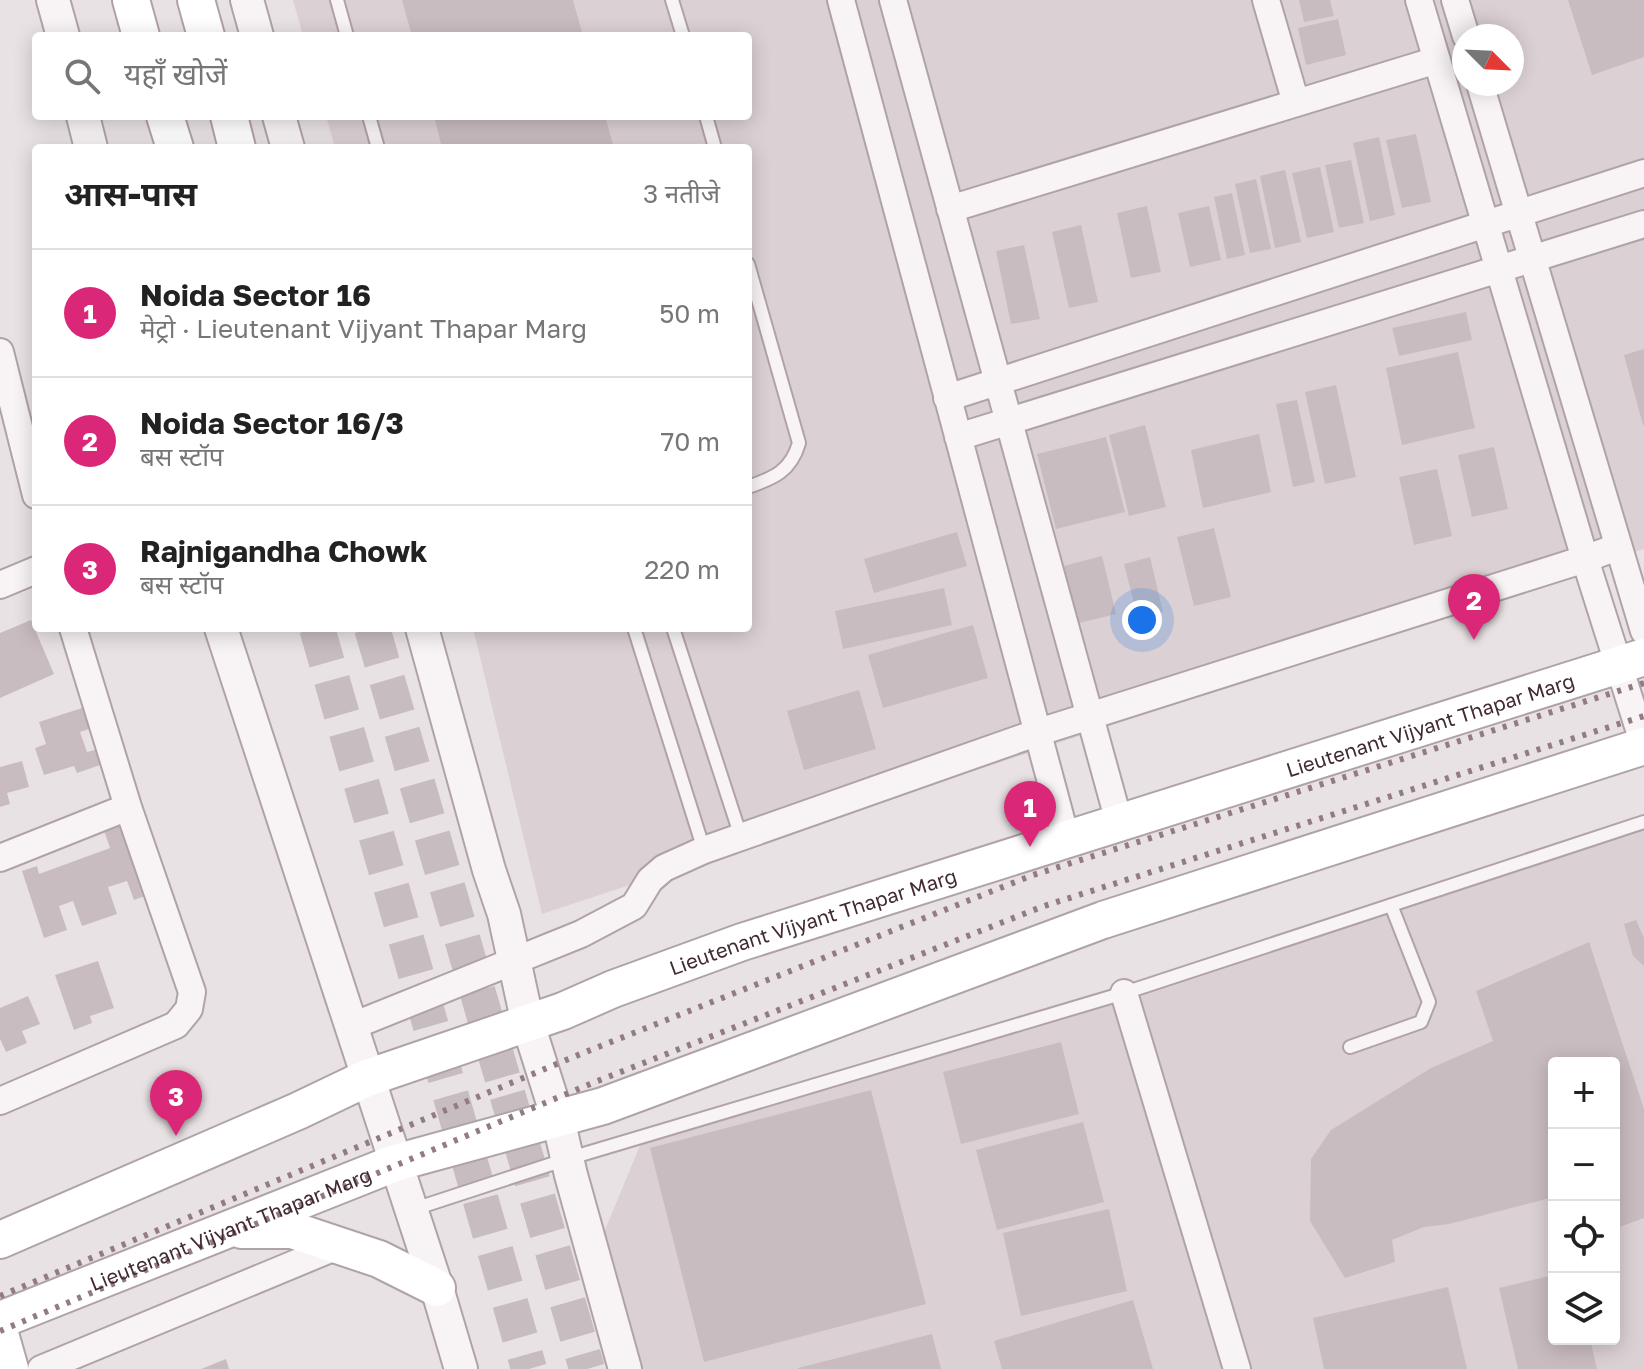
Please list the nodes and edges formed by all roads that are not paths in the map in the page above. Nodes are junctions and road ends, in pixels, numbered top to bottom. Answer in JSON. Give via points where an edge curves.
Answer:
{"nodes":[{"id":1,"x":53,"y":0,"type":"edge"},
{"id":2,"x":131,"y":0,"type":"edge"},
{"id":3,"x":196,"y":0,"type":"edge"},
{"id":4,"x":247,"y":0,"type":"edge"},
{"id":5,"x":337,"y":0,"type":"edge"},
{"id":6,"x":672,"y":0,"type":"edge"},
{"id":7,"x":841,"y":0,"type":"edge"},
{"id":8,"x":893,"y":0,"type":"edge"},
{"id":9,"x":1266,"y":0,"type":"edge"},
{"id":10,"x":1419,"y":0,"type":"edge"},
{"id":11,"x":1455,"y":0,"type":"edge"},
{"id":12,"x":1462,"y":24,"type":"edge"},
{"id":13,"x":62,"y":32,"type":"edge"},
{"id":14,"x":140,"y":32,"type":"edge"},
{"id":15,"x":205,"y":32,"type":"edge"},
{"id":16,"x":256,"y":32,"type":"edge"},
{"id":17,"x":346,"y":32,"type":"edge"},
{"id":18,"x":682,"y":32,"type":"edge"},
{"id":19,"x":1437,"y":60,"type":"junction"},
{"id":20,"x":1484,"y":96,"type":"edge"},
{"id":21,"x":1296,"y":103,"type":"junction"},
{"id":22,"x":84,"y":120,"type":"edge"},
{"id":23,"x":166,"y":120,"type":"edge"},
{"id":24,"x":230,"y":120,"type":"edge"},
{"id":25,"x":280,"y":120,"type":"edge"},
{"id":26,"x":370,"y":120,"type":"edge"},
{"id":27,"x":707,"y":120,"type":"edge"},
{"id":28,"x":90,"y":144,"type":"edge"},
{"id":29,"x":174,"y":144,"type":"edge"},
{"id":30,"x":236,"y":144,"type":"edge"},
{"id":31,"x":287,"y":144,"type":"edge"},
{"id":32,"x":377,"y":144,"type":"edge"},
{"id":33,"x":714,"y":144,"type":"edge"},
{"id":34,"x":1644,"y":173,"type":"edge"},
{"id":35,"x":950,"y":209,"type":"junction"},
{"id":36,"x":1519,"y":213,"type":"junction"},
{"id":37,"x":1485,"y":223,"type":"junction"},
{"id":38,"x":1644,"y":224,"type":"edge"},
{"id":39,"x":1532,"y":259,"type":"junction"},
{"id":40,"x":1499,"y":269,"type":"junction"},
{"id":41,"x":752,"y":278,"type":"edge"},
{"id":42,"x":1,"y":362,"type":"edge"},
{"id":43,"x":997,"y":382,"type":"junction"},
{"id":44,"x":947,"y":398,"type":"junction"},
{"id":45,"x":1008,"y":421,"type":"junction"},
{"id":46,"x":958,"y":437,"type":"junction"},
{"id":47,"x":32,"y":480,"type":"edge"},
{"id":48,"x":752,"y":486,"type":"edge"},
{"id":49,"x":1617,"y":547,"type":"junction"},
{"id":50,"x":1585,"y":559,"type":"junction"},
{"id":51,"x":32,"y":572,"type":"edge"},
{"id":52,"x":0,"y":585,"type":"edge"},
{"id":53,"x":1644,"y":631,"type":"edge"},
{"id":54,"x":74,"y":632,"type":"edge"},
{"id":55,"x":222,"y":632,"type":"edge"},
{"id":56,"x":423,"y":632,"type":"edge"},
{"id":57,"x":635,"y":632,"type":"edge"},
{"id":58,"x":674,"y":632,"type":"edge"},
{"id":59,"x":1631,"y":661,"type":"edge"},
{"id":60,"x":1088,"y":716,"type":"junction"},
{"id":61,"x":1036,"y":733,"type":"junction"},
{"id":62,"x":1644,"y":745,"type":"edge"},
{"id":63,"x":128,"y":807,"type":"junction"},
{"id":64,"x":1119,"y":822,"type":"junction"},
{"id":65,"x":1644,"y":822,"type":"edge"},
{"id":66,"x":741,"y":837,"type":"junction"},
{"id":67,"x":1066,"y":838,"type":"junction"},
{"id":68,"x":704,"y":850,"type":"junction"},
{"id":69,"x":0,"y":858,"type":"edge"},
{"id":70,"x":1391,"y":905,"type":"junction"},
{"id":71,"x":516,"y":962,"type":"junction"},
{"id":72,"x":1124,"y":993,"type":"junction"},
{"id":73,"x":528,"y":1024,"type":"junction"},
{"id":74,"x":350,"y":1027,"type":"junction"},
{"id":75,"x":1350,"y":1047,"type":"dead end"},
{"id":76,"x":367,"y":1078,"type":"junction"},
{"id":77,"x":0,"y":1101,"type":"edge"},
{"id":78,"x":558,"y":1119,"type":"junction"},
{"id":79,"x":567,"y":1159,"type":"junction"},
{"id":80,"x":395,"y":1163,"type":"junction"},
{"id":81,"x":411,"y":1210,"type":"junction"},
{"id":82,"x":223,"y":1230,"type":"junction"},
{"id":83,"x":0,"y":1240,"type":"edge"},
{"id":84,"x":340,"y":1245,"type":"junction"},
{"id":85,"x":437,"y":1288,"type":"junction"},
{"id":86,"x":0,"y":1320,"type":"edge"},
{"id":87,"x":0,"y":1334,"type":"edge"},
{"id":88,"x":10,"y":1369,"type":"edge"},
{"id":89,"x":41,"y":1369,"type":"edge"},
{"id":90,"x":461,"y":1369,"type":"edge"},
{"id":91,"x":625,"y":1369,"type":"edge"},
{"id":92,"x":1237,"y":1369,"type":"edge"}],
"edges":[{"from":1,"to":13,"type":"street"},
{"from":2,"to":14,"type":"main road"},
{"from":3,"to":15,"type":"main road"},
{"from":4,"to":16,"type":"street"},
{"from":5,"to":17,"type":"lane"},
{"from":6,"to":18,"type":"lane"},
{"from":7,"to":44,"type":"street"},
{"from":8,"to":35,"type":"street"},
{"from":9,"to":21,"type":"street"},
{"from":10,"to":19,"type":"street"},
{"from":11,"to":12,"type":"street"},
{"from":19,"to":21,"type":"street"},
{"from":19,"to":37,"type":"street"},
{"from":20,"to":36,"type":"street"},
{"from":21,"to":35,"type":"street"},
{"from":22,"to":28,"type":"street"},
{"from":23,"to":29,"type":"main road"},
{"from":24,"to":30,"type":"main road"},
{"from":25,"to":31,"type":"street"},
{"from":26,"to":32,"type":"lane"},
{"from":27,"to":33,"type":"lane"},
{"from":34,"to":36,"type":"street"},
{"from":35,"to":43,"type":"street"},
{"from":36,"to":37,"type":"street"},
{"from":36,"to":39,"type":"street"},
{"from":37,"to":40,"type":"street"},
{"from":37,"to":43,"type":"street"},
{"from":38,"to":39,"type":"street"},
{"from":39,"to":40,"type":"street"},
{"from":39,"to":49,"type":"street"},
{"from":40,"to":45,"type":"street"},
{"from":40,"to":50,"type":"street"},
{"from":41,"to":48,"type":"lane","via":[[799,443],[790,466]]},
{"from":42,"to":47,"type":"street"},
{"from":43,"to":44,"type":"street"},
{"from":43,"to":45,"type":"street"},
{"from":44,"to":46,"type":"street"},
{"from":45,"to":46,"type":"street"},
{"from":45,"to":60,"type":"street"},
{"from":46,"to":61,"type":"street"},
{"from":49,"to":50,"type":"street"},
{"from":49,"to":53,"type":"street"},
{"from":50,"to":59,"type":"street"},
{"from":50,"to":60,"type":"street"},
{"from":51,"to":52,"type":"street"},
{"from":54,"to":63,"type":"street"},
{"from":55,"to":74,"type":"street"},
{"from":56,"to":71,"type":"street"},
{"from":57,"to":68,"type":"lane"},
{"from":58,"to":66,"type":"lane"},
{"from":59,"to":62,"type":"street"},
{"from":59,"to":64,"type":"main road","name":"Lieutenant Vijyant Thapar Marg"},
{"from":60,"to":61,"type":"street"},
{"from":60,"to":64,"type":"street"},
{"from":61,"to":66,"type":"street"},
{"from":61,"to":67,"type":"street"},
{"from":62,"to":78,"type":"main road","name":"Lieutenant Vijyant Thapar Marg","via":[[1103,920]]},
{"from":63,"to":69,"type":"street"},
{"from":63,"to":77,"type":"street","via":[[188,978],[189,1009],[176,1025]]},
{"from":64,"to":67,"type":"main road","name":"Lieutenant Vijyant Thapar Marg"},
{"from":65,"to":70,"type":"lane"},
{"from":66,"to":68,"type":"street"},
{"from":67,"to":73,"type":"main road","name":"Lieutenant Vijyant Thapar Marg","via":[[742,942]]},
{"from":68,"to":71,"type":"street","via":[[664,868],[634,906]]},
{"from":70,"to":72,"type":"lane"},
{"from":70,"to":75,"type":"lane","via":[[1429,1002],[1421,1022]]},
{"from":71,"to":73,"type":"street"},
{"from":71,"to":74,"type":"street"},
{"from":72,"to":79,"type":"lane"},
{"from":72,"to":92,"type":"street"},
{"from":73,"to":76,"type":"main road","name":"Lieutenant Vijyant Thapar Marg"},
{"from":73,"to":78,"type":"street"},
{"from":74,"to":76,"type":"street"},
{"from":76,"to":80,"type":"street"},
{"from":76,"to":83,"type":"main road","name":"Lieutenant Vijyant Thapar Marg"},
{"from":78,"to":79,"type":"street"},
{"from":78,"to":80,"type":"main road","name":"Lieutenant Vijyant Thapar Marg"},
{"from":79,"to":81,"type":"lane"},
{"from":79,"to":91,"type":"street"},
{"from":80,"to":81,"type":"street"},
{"from":80,"to":82,"type":"main road","name":"Lieutenant Vijyant Thapar Marg"},
{"from":81,"to":85,"type":"street"},
{"from":82,"to":84,"type":"main road","via":[[292,1230]]},
{"from":82,"to":86,"type":"main road","name":"Lieutenant Vijyant Thapar Marg"},
{"from":84,"to":85,"type":"main road"},
{"from":84,"to":89,"type":"street"},
{"from":85,"to":90,"type":"street"},
{"from":87,"to":88,"type":"main road"}]}
